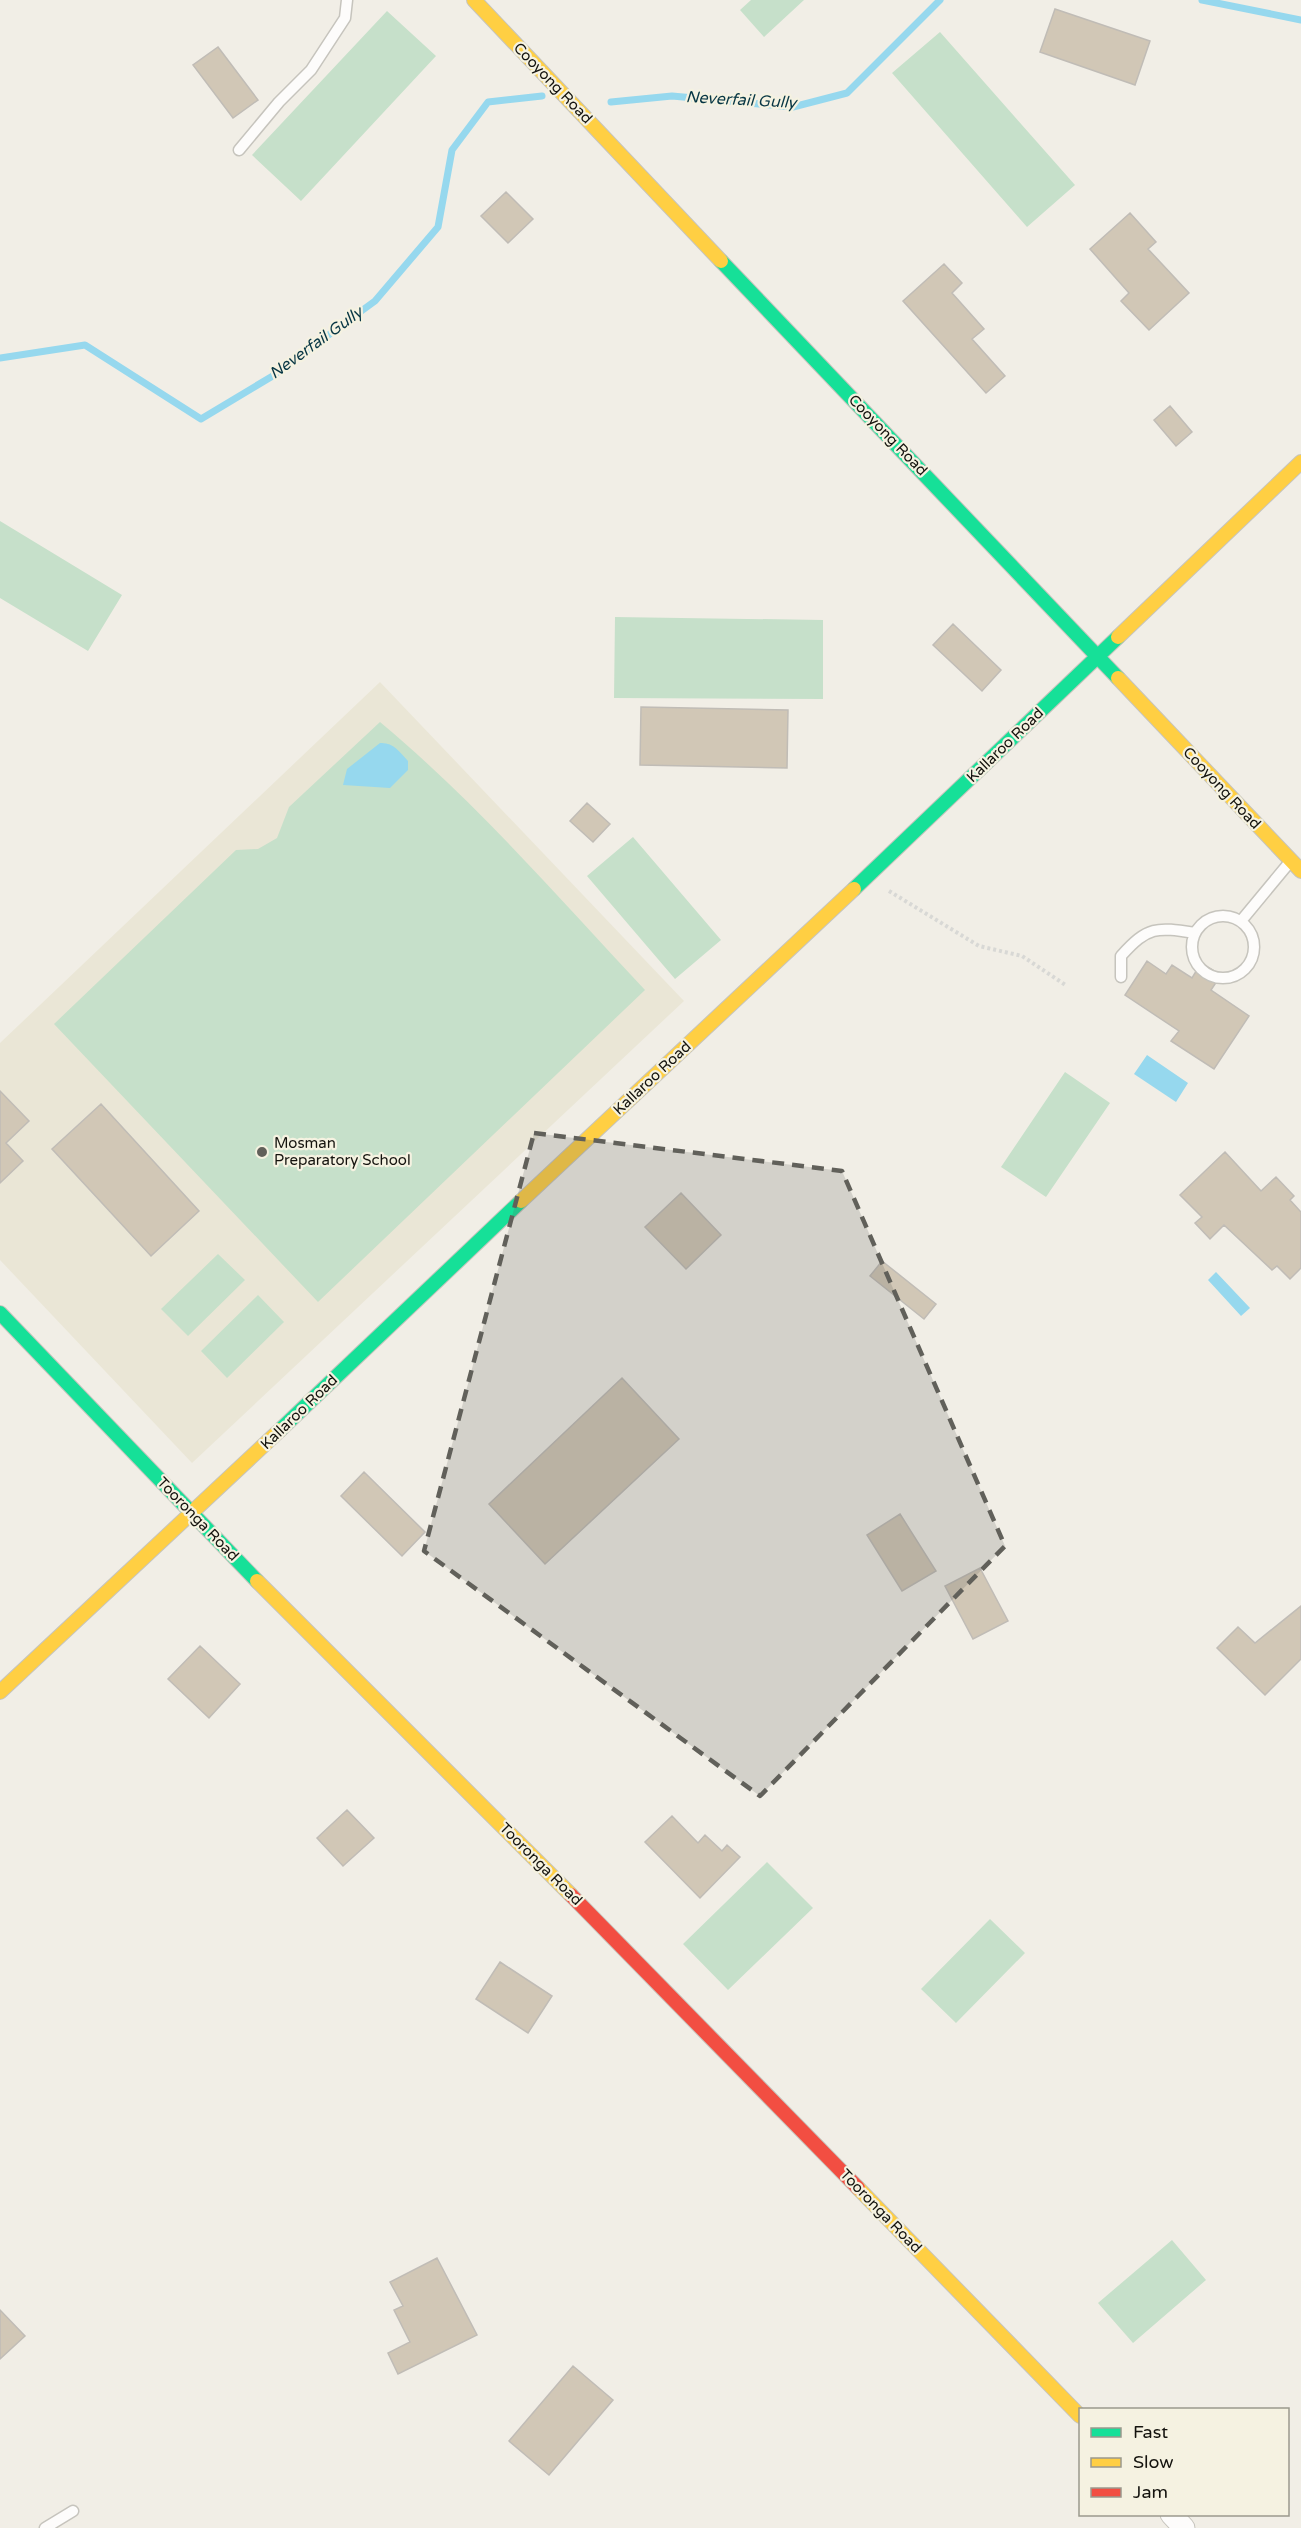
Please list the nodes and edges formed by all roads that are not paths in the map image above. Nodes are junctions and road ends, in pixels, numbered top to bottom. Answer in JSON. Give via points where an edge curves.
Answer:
{"nodes":[{"id":1,"x":347,"y":0,"type":"edge"},
{"id":2,"x":474,"y":0,"type":"edge"},
{"id":3,"x":239,"y":150,"type":"dead end"},
{"id":4,"x":1301,"y":462,"type":"edge"},
{"id":5,"x":1098,"y":656,"type":"junction"},
{"id":6,"x":1296,"y":866,"type":"edge"},
{"id":7,"x":1241,"y":921,"type":"junction"},
{"id":8,"x":1195,"y":933,"type":"junction"},
{"id":9,"x":1121,"y":977,"type":"dead end"},
{"id":10,"x":0,"y":1313,"type":"edge"},
{"id":11,"x":193,"y":1514,"type":"junction"},
{"id":12,"x":0,"y":1692,"type":"edge"},
{"id":13,"x":1079,"y":2415,"type":"edge"},
{"id":14,"x":73,"y":2511,"type":"dead end"},
{"id":15,"x":1173,"y":2516,"type":"edge"},
{"id":16,"x":45,"y":2528,"type":"edge"},
{"id":17,"x":1184,"y":2528,"type":"edge"}],
"edges":[{"from":1,"to":3,"type":"lane","via":[[345,18],[311,70]]},
{"from":2,"to":5,"type":"street","name":"Cooyong Road"},
{"from":4,"to":5,"type":"street","name":"Kallaroo Road"},
{"from":5,"to":6,"type":"street","name":"Cooyong Road"},
{"from":5,"to":11,"type":"street","name":"Kallaroo Road"},
{"from":6,"to":7,"type":"lane"},
{"from":7,"to":8,"type":"lane","via":[[1219,916],[1207,920]]},
{"from":7,"to":8,"type":"lane","via":[[1252,934],[1253,959],[1231,978],[1214,978],[1200,969],[1192,949]]},
{"from":8,"to":9,"type":"lane","via":[[1154,929],[1137,939],[1121,956]]},
{"from":10,"to":11,"type":"street","name":"Tooronga Road"},
{"from":11,"to":12,"type":"street","name":"Kallaroo Road"},
{"from":11,"to":13,"type":"street","name":"Tooronga Road"},
{"from":14,"to":16,"type":"lane"},
{"from":15,"to":17,"type":"street"}]}
